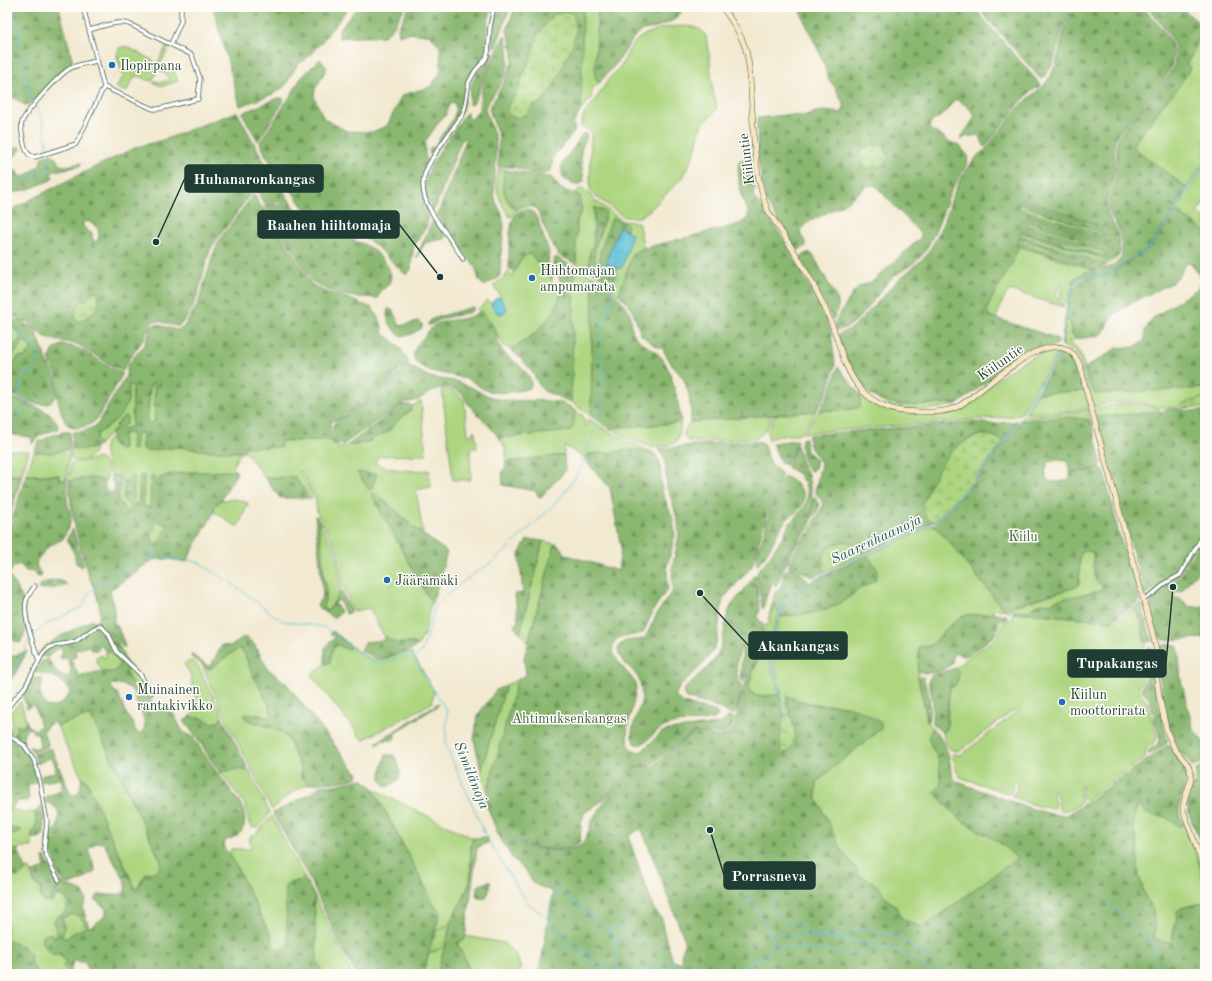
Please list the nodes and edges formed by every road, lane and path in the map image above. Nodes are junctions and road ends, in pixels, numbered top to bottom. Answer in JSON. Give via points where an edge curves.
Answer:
{"nodes":[{"id":1,"x":83,"y":7,"type":"edge"},
{"id":2,"x":181,"y":7,"type":"edge"},
{"id":3,"x":494,"y":7,"type":"edge"},
{"id":4,"x":722,"y":7,"type":"edge"},
{"id":5,"x":89,"y":30,"type":"junction"},
{"id":6,"x":171,"y":44,"type":"junction"},
{"id":7,"x":96,"y":61,"type":"junction"},
{"id":8,"x":104,"y":87,"type":"junction"},
{"id":9,"x":463,"y":259,"type":"dead end"},
{"id":10,"x":1205,"y":532,"type":"edge"},
{"id":11,"x":36,"y":586,"type":"dead end"},
{"id":12,"x":1144,"y":599,"type":"junction"},
{"id":13,"x":39,"y":660,"type":"junction"},
{"id":14,"x":151,"y":693,"type":"dead end"},
{"id":15,"x":7,"y":708,"type":"edge"},
{"id":16,"x":7,"y":734,"type":"edge"},
{"id":17,"x":59,"y":880,"type":"dead end"},
{"id":18,"x":1205,"y":880,"type":"edge"}],
"edges":[{"from":1,"to":5,"type":"street"},
{"from":2,"to":6,"type":"street","via":[[181,21]]},
{"from":3,"to":9,"type":"street","via":[[487,56],[469,82],[463,114],[430,162],[423,180],[429,208]]},
{"from":4,"to":12,"type":"street","name":"Kiiluntie","via":[[741,37],[748,59],[758,173],[768,211],[815,288],[830,318],[841,353],[854,381],[868,396],[891,409],[943,411],[963,403],[1032,354],[1046,348],[1069,351],[1081,367]]},
{"from":5,"to":6,"type":"street","via":[[126,23]]},
{"from":5,"to":7,"type":"street"},
{"from":6,"to":8,"type":"street","via":[[192,55],[194,59],[200,79],[198,99],[153,109]]},
{"from":7,"to":8,"type":"street"},
{"from":7,"to":8,"type":"street","via":[[67,70],[26,113],[22,122],[25,150],[35,157],[76,144]]},
{"from":10,"to":12,"type":"street","via":[[1180,575]]},
{"from":11,"to":13,"type":"street","via":[[27,598],[26,607],[30,633]]},
{"from":12,"to":18,"type":"street","name":"Kiiluntie","via":[[1156,648],[1159,696],[1167,732],[1191,774],[1183,810],[1203,865]]},
{"from":13,"to":14,"type":"street","via":[[51,646],[76,641],[101,626],[108,633],[115,649],[140,674]]},
{"from":13,"to":15,"type":"street","via":[[25,687]]},
{"from":16,"to":17,"type":"street","via":[[24,745],[34,760],[46,817],[44,849]]}]}
